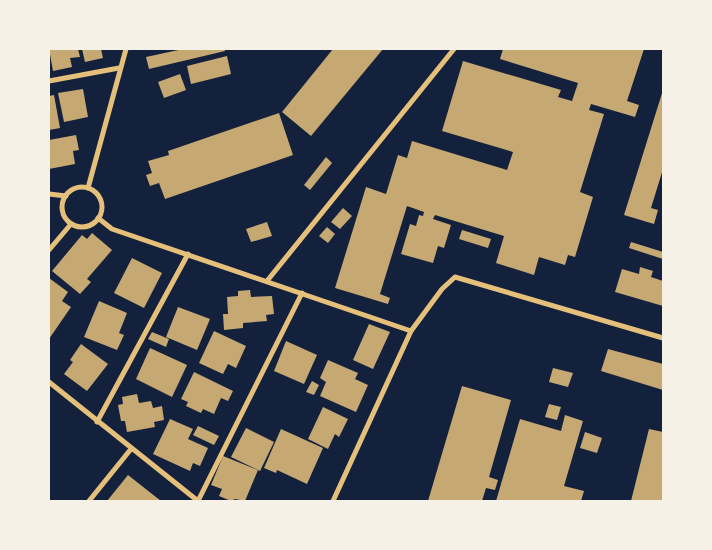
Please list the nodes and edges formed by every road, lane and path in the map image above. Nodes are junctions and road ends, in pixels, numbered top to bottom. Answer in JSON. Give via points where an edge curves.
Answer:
{"nodes":[{"id":1,"x":126,"y":49,"type":"edge"},
{"id":2,"x":454,"y":49,"type":"edge"},
{"id":3,"x":119,"y":68,"type":"junction"},
{"id":4,"x":49,"y":81,"type":"edge"},
{"id":5,"x":88,"y":188,"type":"junction"},
{"id":6,"x":49,"y":194,"type":"edge"},
{"id":7,"x":66,"y":196,"type":"junction"},
{"id":8,"x":98,"y":218,"type":"junction"},
{"id":9,"x":71,"y":224,"type":"junction"},
{"id":10,"x":49,"y":250,"type":"edge"},
{"id":11,"x":188,"y":254,"type":"junction"},
{"id":12,"x":267,"y":281,"type":"junction"},
{"id":13,"x":302,"y":293,"type":"junction"},
{"id":14,"x":411,"y":331,"type":"junction"},
{"id":15,"x":663,"y":338,"type":"edge"},
{"id":16,"x":49,"y":382,"type":"edge"},
{"id":17,"x":97,"y":422,"type":"junction"},
{"id":18,"x":131,"y":448,"type":"junction"},
{"id":19,"x":89,"y":501,"type":"edge"},
{"id":20,"x":333,"y":501,"type":"edge"}],
"edges":[{"from":1,"to":3,"type":"street"},
{"from":2,"to":12,"type":"street"},
{"from":3,"to":4,"type":"street"},
{"from":3,"to":5,"type":"street"},
{"from":5,"to":7,"type":"street","via":[[76,188]]},
{"from":5,"to":8,"type":"street","via":[[100,201]]},
{"from":6,"to":7,"type":"street"},
{"from":7,"to":9,"type":"street","via":[[63,214]]},
{"from":8,"to":9,"type":"street","via":[[88,225]]},
{"from":8,"to":11,"type":"street","via":[[112,229]]},
{"from":9,"to":10,"type":"street"},
{"from":11,"to":12,"type":"street"},
{"from":11,"to":17,"type":"street"},
{"from":12,"to":13,"type":"street"},
{"from":13,"to":14,"type":"street"},
{"from":13,"to":18,"type":"street","via":[[198,501]]},
{"from":14,"to":15,"type":"street","via":[[455,277]]},
{"from":14,"to":20,"type":"street"},
{"from":16,"to":17,"type":"street"},
{"from":17,"to":18,"type":"street"},
{"from":18,"to":19,"type":"street"}]}
